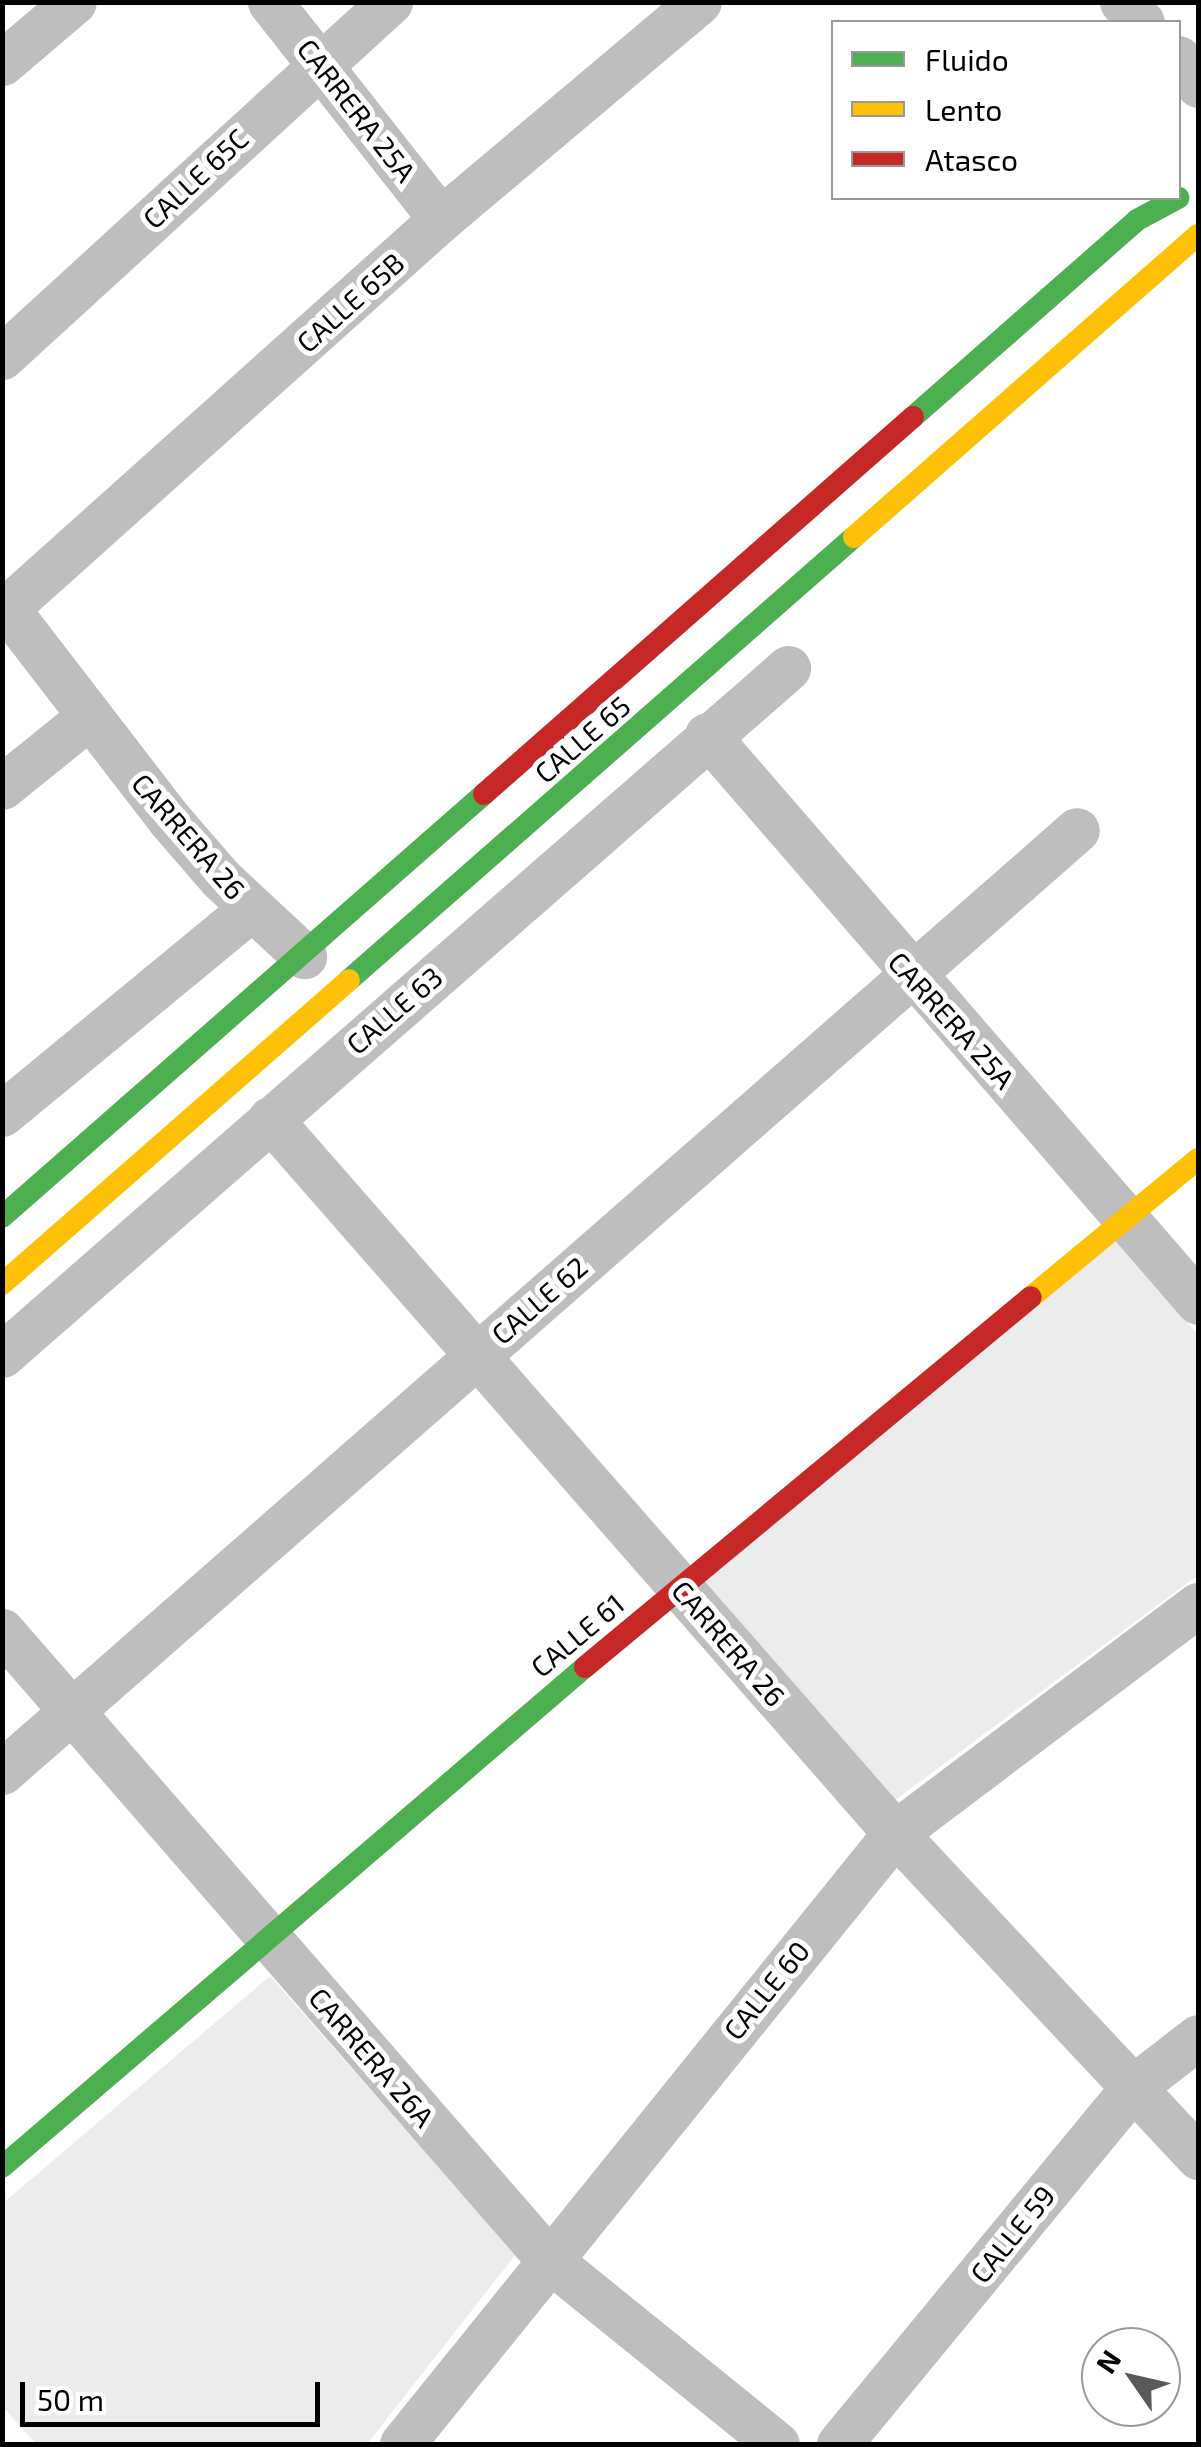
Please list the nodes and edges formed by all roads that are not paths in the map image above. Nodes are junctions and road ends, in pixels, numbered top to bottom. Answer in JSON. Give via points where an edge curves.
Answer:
{"nodes":[{"id":1,"x":74,"y":2,"type":"edge"},
{"id":2,"x":270,"y":2,"type":"edge"},
{"id":3,"x":390,"y":2,"type":"edge"},
{"id":4,"x":699,"y":2,"type":"edge"},
{"id":5,"x":1122,"y":2,"type":"edge"},
{"id":6,"x":1140,"y":20,"type":"edge"},
{"id":7,"x":321,"y":61,"type":"junction"},
{"id":8,"x":1181,"y":62,"type":"edge"},
{"id":9,"x":2,"y":63,"type":"edge"},
{"id":10,"x":1198,"y":85,"type":"edge"},
{"id":11,"x":1173,"y":200,"type":"edge"},
{"id":12,"x":441,"y":219,"type":"junction"},
{"id":13,"x":1198,"y":236,"type":"edge"},
{"id":14,"x":2,"y":356,"type":"edge"},
{"id":15,"x":5,"y":605,"type":"edge"},
{"id":16,"x":788,"y":668,"type":"dead end"},
{"id":17,"x":90,"y":716,"type":"junction"},
{"id":18,"x":708,"y":735,"type":"junction"},
{"id":19,"x":2,"y":787,"type":"edge"},
{"id":20,"x":1077,"y":830,"type":"dead end"},
{"id":21,"x":251,"y":908,"type":"junction"},
{"id":22,"x":304,"y":956,"type":"junction"},
{"id":23,"x":910,"y":974,"type":"junction"},
{"id":24,"x":2,"y":1114,"type":"edge"},
{"id":25,"x":270,"y":1120,"type":"junction"},
{"id":26,"x":1198,"y":1159,"type":"edge"},
{"id":27,"x":1126,"y":1214,"type":"junction"},
{"id":28,"x":2,"y":1217,"type":"edge"},
{"id":29,"x":2,"y":1284,"type":"edge"},
{"id":30,"x":1198,"y":1302,"type":"edge"},
{"id":31,"x":2,"y":1355,"type":"edge"},
{"id":32,"x":476,"y":1356,"type":"junction"},
{"id":33,"x":680,"y":1587,"type":"junction"},
{"id":34,"x":1198,"y":1605,"type":"edge"},
{"id":35,"x":2,"y":1630,"type":"edge"},
{"id":36,"x":72,"y":1710,"type":"junction"},
{"id":37,"x":2,"y":1772,"type":"edge"},
{"id":38,"x":895,"y":1833,"type":"junction"},
{"id":39,"x":266,"y":1936,"type":"junction"},
{"id":40,"x":1198,"y":2037,"type":"edge"},
{"id":41,"x":1132,"y":2088,"type":"junction"},
{"id":42,"x":1198,"y":2157,"type":"edge"},
{"id":43,"x":2,"y":2167,"type":"edge"},
{"id":44,"x":547,"y":2258,"type":"junction"},
{"id":45,"x":402,"y":2444,"type":"edge"},
{"id":46,"x":778,"y":2444,"type":"edge"},
{"id":47,"x":839,"y":2444,"type":"edge"}],
"edges":[{"from":1,"to":9,"type":"street"},
{"from":2,"to":7,"type":"street","name":"CARRERA 25A"},
{"from":3,"to":7,"type":"street","name":"CALLE 65C"},
{"from":4,"to":12,"type":"street","name":"CALLE 65B"},
{"from":5,"to":6,"type":"street"},
{"from":7,"to":12,"type":"street","name":"CARRERA 25A"},
{"from":7,"to":14,"type":"street","name":"CALLE 65C"},
{"from":8,"to":10,"type":"street"},
{"from":11,"to":22,"type":"street","name":"CALLE 65","via":[[1137,220]]},
{"from":12,"to":15,"type":"street","name":"CALLE 65B"},
{"from":13,"to":29,"type":"street","name":"CALLE 65"},
{"from":15,"to":17,"type":"street","name":"CARRERA 26"},
{"from":16,"to":18,"type":"street","name":"CALLE 63"},
{"from":17,"to":19,"type":"street"},
{"from":17,"to":21,"type":"street","name":"CARRERA 26","via":[[170,820]]},
{"from":18,"to":23,"type":"street","name":"CARRERA 25A"},
{"from":18,"to":25,"type":"street","name":"CALLE 63"},
{"from":20,"to":23,"type":"street","name":"CALLE 62"},
{"from":21,"to":22,"type":"street"},
{"from":21,"to":24,"type":"street","name":"CARRERA 26"},
{"from":22,"to":28,"type":"street","name":"CALLE 65"},
{"from":23,"to":27,"type":"street","name":"CARRERA 25A"},
{"from":23,"to":32,"type":"street","name":"CALLE 62"},
{"from":25,"to":31,"type":"street","name":"CALLE 63"},
{"from":25,"to":32,"type":"street","name":"CARRERA 26"},
{"from":26,"to":27,"type":"street","name":"CALLE 61"},
{"from":27,"to":30,"type":"street","name":"CARRERA 25A"},
{"from":27,"to":33,"type":"street","name":"CALLE 61"},
{"from":32,"to":33,"type":"street","name":"CARRERA 26"},
{"from":32,"to":36,"type":"street","name":"CALLE 62"},
{"from":33,"to":38,"type":"street","name":"CARRERA 26"},
{"from":33,"to":39,"type":"street","name":"CALLE 61"},
{"from":34,"to":38,"type":"street","name":"CALLE 60"},
{"from":35,"to":36,"type":"street","name":"CARRERA 26A"},
{"from":36,"to":37,"type":"street","name":"CALLE 62"},
{"from":36,"to":39,"type":"street","name":"CARRERA 26A"},
{"from":38,"to":41,"type":"street","name":"CARRERA 26"},
{"from":38,"to":44,"type":"street","name":"CALLE 60"},
{"from":39,"to":43,"type":"street","name":"CALLE 61"},
{"from":39,"to":44,"type":"street","name":"CARRERA 26A"},
{"from":40,"to":41,"type":"street","name":"CALLE 59"},
{"from":41,"to":42,"type":"street","name":"CARRERA 26"},
{"from":41,"to":47,"type":"street","name":"CALLE 59"},
{"from":44,"to":45,"type":"street","name":"CALLE 60"},
{"from":44,"to":46,"type":"street","name":"CARRERA 26A"}]}
